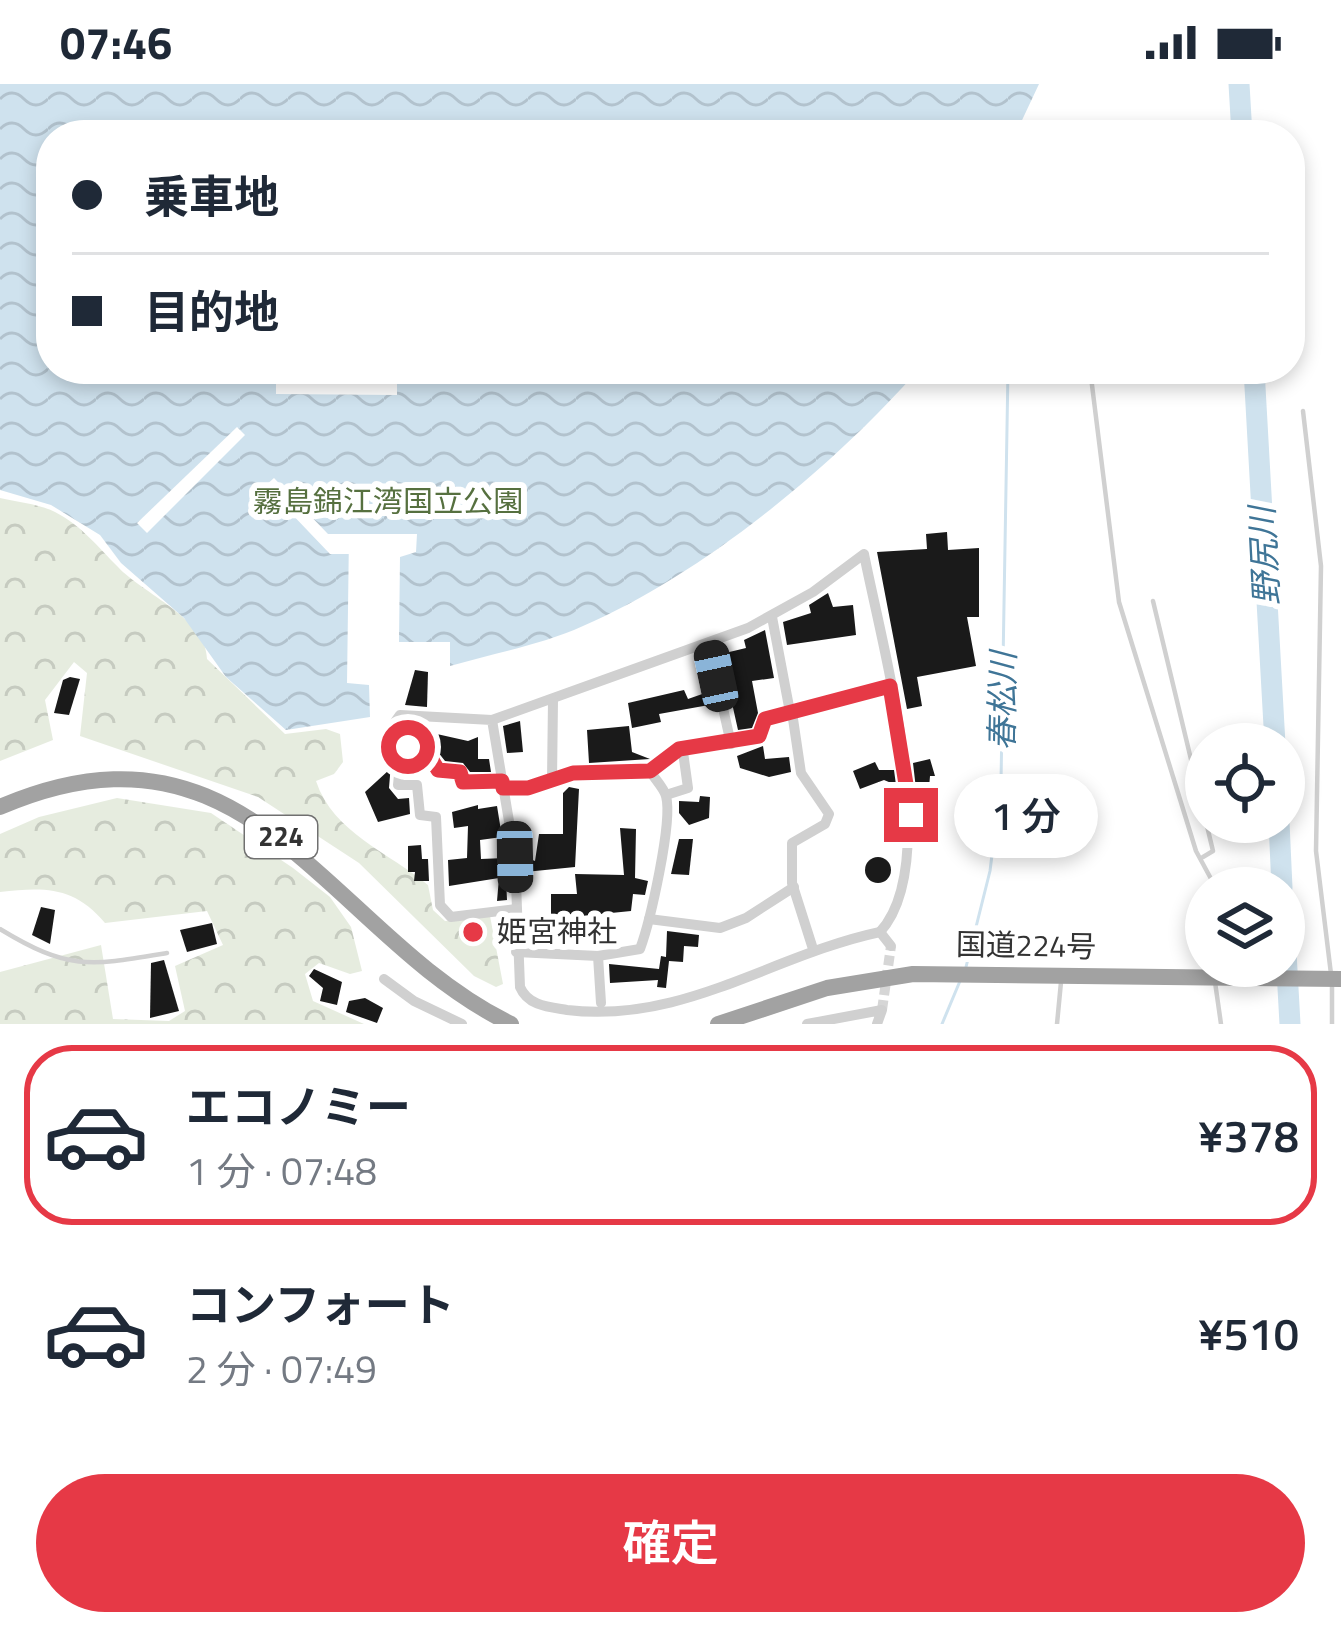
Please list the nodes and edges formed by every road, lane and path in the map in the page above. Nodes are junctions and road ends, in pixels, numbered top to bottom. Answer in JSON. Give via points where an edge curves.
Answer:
{"nodes":[{"id":1,"x":1092,"y":384,"type":"edge"},
{"id":2,"x":1304,"y":411,"type":"dead end"},
{"id":3,"x":1153,"y":601,"type":"dead end"},
{"id":4,"x":772,"y":617,"type":"junction"},
{"id":5,"x":709,"y":645,"type":"junction"},
{"id":6,"x":890,"y":686,"type":"junction"},
{"id":7,"x":553,"y":700,"type":"junction"},
{"id":8,"x":791,"y":712,"type":"junction"},
{"id":9,"x":492,"y":720,"type":"junction"},
{"id":10,"x":402,"y":744,"type":"junction"},
{"id":11,"x":731,"y":744,"type":"junction"},
{"id":12,"x":683,"y":752,"type":"junction"},
{"id":13,"x":650,"y":771,"type":"junction"},
{"id":14,"x":552,"y":780,"type":"junction"},
{"id":15,"x":502,"y":784,"type":"junction"},
{"id":16,"x":666,"y":795,"type":"junction"},
{"id":17,"x":0,"y":807,"type":"edge"},
{"id":18,"x":1201,"y":859,"type":"junction"},
{"id":19,"x":1205,"y":867,"type":"edge"},
{"id":20,"x":794,"y":887,"type":"junction"},
{"id":21,"x":516,"y":909,"type":"junction"},
{"id":22,"x":649,"y":919,"type":"junction"},
{"id":23,"x":0,"y":929,"type":"edge"},
{"id":24,"x":880,"y":932,"type":"junction"},
{"id":25,"x":891,"y":946,"type":"dead end"},
{"id":26,"x":813,"y":949,"type":"junction"},
{"id":27,"x":516,"y":952,"type":"junction"},
{"id":28,"x":166,"y":953,"type":"dead end"},
{"id":29,"x":598,"y":956,"type":"junction"},
{"id":30,"x":1185,"y":972,"type":"edge"},
{"id":31,"x":1062,"y":974,"type":"junction"},
{"id":32,"x":1305,"y":977,"type":"edge"},
{"id":33,"x":1336,"y":979,"type":"edge"},
{"id":34,"x":384,"y":980,"type":"dead end"},
{"id":35,"x":1217,"y":987,"type":"edge"},
{"id":36,"x":606,"y":1013,"type":"edge"},
{"id":37,"x":462,"y":1024,"type":"edge"},
{"id":38,"x":511,"y":1024,"type":"edge"},
{"id":39,"x":718,"y":1024,"type":"edge"},
{"id":40,"x":807,"y":1024,"type":"edge"},
{"id":41,"x":877,"y":1024,"type":"edge"},
{"id":42,"x":1058,"y":1024,"type":"edge"},
{"id":43,"x":1222,"y":1024,"type":"edge"},
{"id":44,"x":1332,"y":1024,"type":"edge"}],
"edges":[{"from":1,"to":18,"type":"lane","via":[[1119,602]]},
{"from":2,"to":33,"type":"lane","via":[[1321,566],[1316,851]]},
{"from":3,"to":18,"type":"lane","via":[[1214,851]]},
{"from":4,"to":5,"type":"street"},
{"from":4,"to":6,"type":"street","via":[[864,554]]},
{"from":4,"to":8,"type":"street"},
{"from":5,"to":7,"type":"street"},
{"from":5,"to":11,"type":"street"},
{"from":6,"to":8,"type":"street"},
{"from":6,"to":24,"type":"street","via":[[911,815],[896,915]]},
{"from":7,"to":9,"type":"street"},
{"from":7,"to":14,"type":"street"},
{"from":8,"to":11,"type":"street","via":[[765,719],[759,736]]},
{"from":8,"to":20,"type":"street","via":[[801,773],[829,814],[793,843]]},
{"from":9,"to":10,"type":"street","via":[[400,716],[390,729]]},
{"from":9,"to":15,"type":"street"},
{"from":10,"to":15,"type":"street","via":[[423,751],[438,770],[460,772],[463,782]]},
{"from":10,"to":21,"type":"street","via":[[398,785],[417,785],[420,814],[436,817],[436,878],[446,914]]},
{"from":11,"to":12,"type":"street"},
{"from":12,"to":13,"type":"street"},
{"from":12,"to":16,"type":"street","via":[[688,788]]},
{"from":13,"to":14,"type":"street"},
{"from":13,"to":16,"type":"street"},
{"from":14,"to":15,"type":"street"},
{"from":15,"to":21,"type":"street"},
{"from":16,"to":22,"type":"street"},
{"from":17,"to":38,"type":"highway","number":"224","via":[[103,780],[215,800],[277,834],[448,985]]},
{"from":18,"to":19,"type":"lane"},
{"from":20,"to":22,"type":"street","via":[[719,928]]},
{"from":20,"to":26,"type":"street"},
{"from":21,"to":27,"type":"street"},
{"from":22,"to":29,"type":"street","via":[[640,949]]},
{"from":23,"to":28,"type":"lane","via":[[64,963]]},
{"from":24,"to":25,"type":"street"},
{"from":24,"to":26,"type":"street"},
{"from":26,"to":36,"type":"street","via":[[680,1005]]},
{"from":27,"to":29,"type":"street"},
{"from":27,"to":36,"type":"street","via":[[522,994],[532,1002]]},
{"from":29,"to":36,"type":"street"},
{"from":30,"to":31,"type":"highway","name":"国道224号"},
{"from":31,"to":39,"type":"highway","name":"国道224号","via":[[946,972],[827,988]]},
{"from":31,"to":42,"type":"lane"},
{"from":32,"to":33,"type":"highway","name":"国道224号"},
{"from":33,"to":44,"type":"lane"},
{"from":34,"to":37,"type":"street"},
{"from":35,"to":43,"type":"lane"},
{"from":40,"to":41,"type":"street","via":[[882,1010]]}]}
